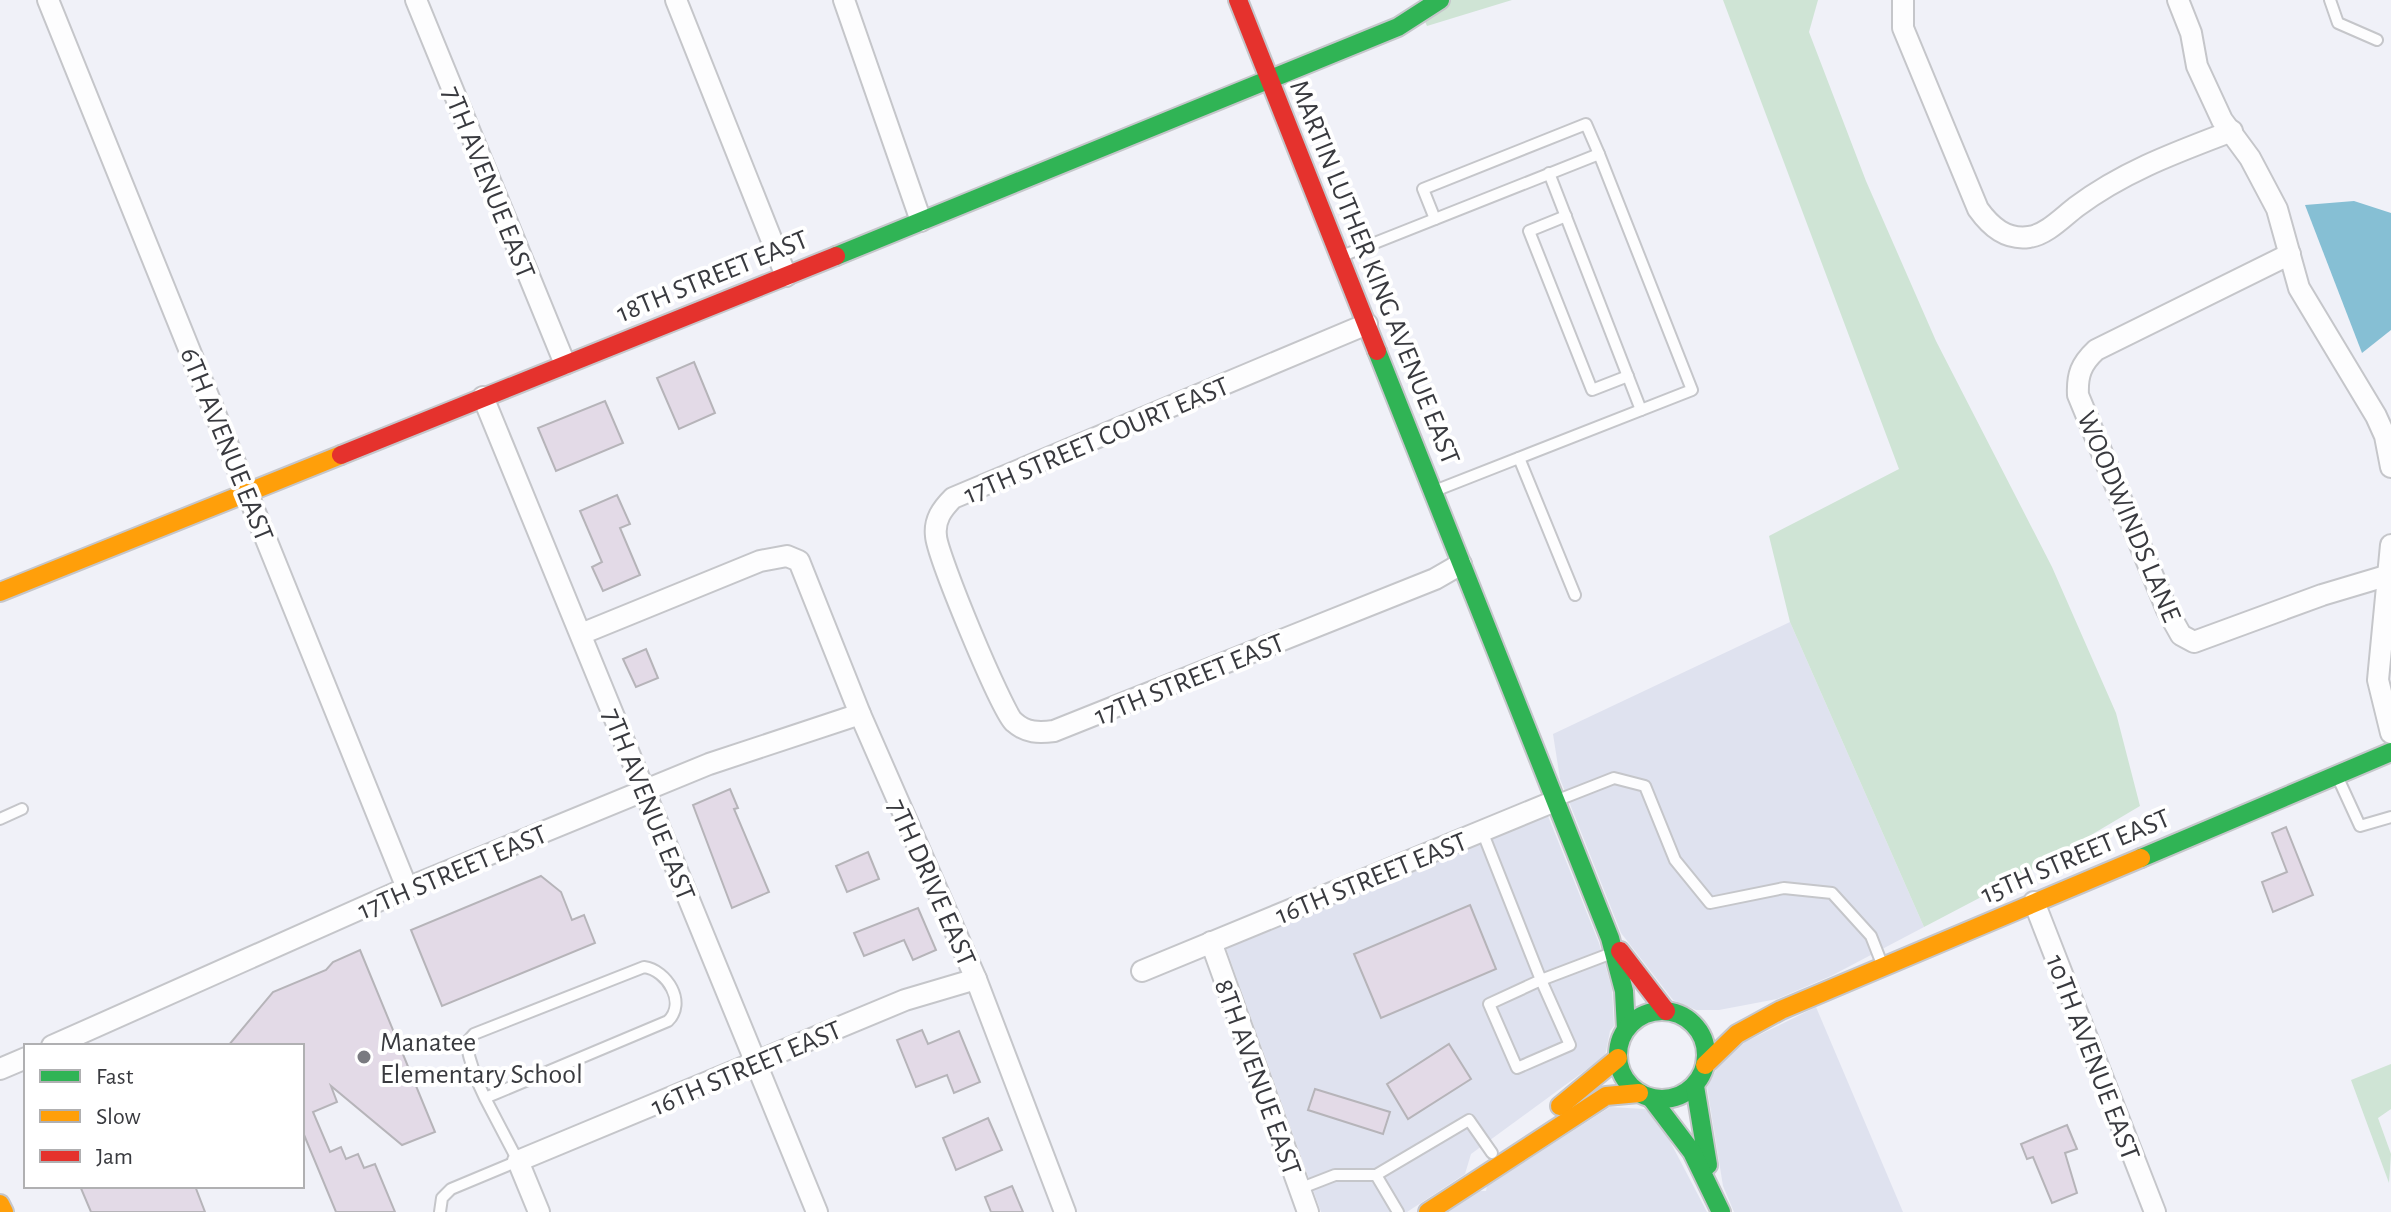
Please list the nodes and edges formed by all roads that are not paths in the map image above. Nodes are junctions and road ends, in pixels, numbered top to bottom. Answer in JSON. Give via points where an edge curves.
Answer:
{"nodes":[{"id":1,"x":48,"y":0,"type":"edge"},
{"id":2,"x":416,"y":0,"type":"edge"},
{"id":3,"x":676,"y":0,"type":"edge"},
{"id":4,"x":844,"y":0,"type":"edge"},
{"id":5,"x":1238,"y":0,"type":"edge"},
{"id":6,"x":1440,"y":0,"type":"edge"},
{"id":7,"x":1903,"y":0,"type":"edge"},
{"id":8,"x":2178,"y":0,"type":"edge"},
{"id":9,"x":2330,"y":0,"type":"edge"},
{"id":10,"x":2377,"y":40,"type":"dead end"},
{"id":11,"x":1270,"y":79,"type":"junction"},
{"id":12,"x":2232,"y":131,"type":"junction"},
{"id":13,"x":1599,"y":154,"type":"junction"},
{"id":14,"x":1549,"y":173,"type":"junction"},
{"id":15,"x":1566,"y":216,"type":"junction"},
{"id":16,"x":1435,"y":219,"type":"junction"},
{"id":17,"x":921,"y":221,"type":"junction"},
{"id":18,"x":2290,"y":254,"type":"junction"},
{"id":19,"x":1340,"y":257,"type":"junction"},
{"id":20,"x":786,"y":276,"type":"junction"},
{"id":21,"x":1367,"y":324,"type":"junction"},
{"id":22,"x":565,"y":364,"type":"junction"},
{"id":23,"x":1628,"y":376,"type":"junction"},
{"id":24,"x":483,"y":397,"type":"junction"},
{"id":25,"x":1641,"y":410,"type":"junction"},
{"id":26,"x":1519,"y":458,"type":"junction"},
{"id":27,"x":2391,"y":467,"type":"edge"},
{"id":28,"x":1433,"y":492,"type":"junction"},
{"id":29,"x":247,"y":493,"type":"junction"},
{"id":30,"x":2391,"y":545,"type":"edge"},
{"id":31,"x":1461,"y":564,"type":"junction"},
{"id":32,"x":2389,"y":575,"type":"edge"},
{"id":33,"x":0,"y":592,"type":"edge"},
{"id":34,"x":1575,"y":595,"type":"dead end"},
{"id":35,"x":969,"y":625,"type":"joint"},
{"id":36,"x":581,"y":634,"type":"junction"},
{"id":37,"x":860,"y":714,"type":"junction"},
{"id":38,"x":2391,"y":733,"type":"edge"},
{"id":39,"x":2391,"y":752,"type":"edge"},
{"id":40,"x":2337,"y":775,"type":"junction"},
{"id":41,"x":644,"y":792,"type":"junction"},
{"id":42,"x":1555,"y":801,"type":"junction"},
{"id":43,"x":22,"y":809,"type":"dead end"},
{"id":44,"x":2391,"y":817,"type":"edge"},
{"id":45,"x":0,"y":819,"type":"edge"},
{"id":46,"x":1482,"y":831,"type":"junction"},
{"id":47,"x":407,"y":888,"type":"junction"},
{"id":48,"x":2034,"y":902,"type":"junction"},
{"id":49,"x":1211,"y":942,"type":"junction"},
{"id":50,"x":1612,"y":945,"type":"junction"},
{"id":51,"x":1883,"y":966,"type":"junction"},
{"id":52,"x":1142,"y":971,"type":"dead end"},
{"id":53,"x":976,"y":979,"type":"junction"},
{"id":54,"x":1541,"y":980,"type":"junction"},
{"id":55,"x":1781,"y":1010,"type":"junction"},
{"id":56,"x":1666,"y":1011,"type":"junction"},
{"id":57,"x":1690,"y":1021,"type":"junction"},
{"id":58,"x":1626,"y":1029,"type":"junction"},
{"id":59,"x":56,"y":1044,"type":"edge"},
{"id":60,"x":1618,"y":1058,"type":"junction"},
{"id":61,"x":24,"y":1059,"type":"edge"},
{"id":62,"x":757,"y":1063,"type":"junction"},
{"id":63,"x":1705,"y":1065,"type":"junction"},
{"id":64,"x":0,"y":1069,"type":"edge"},
{"id":65,"x":1695,"y":1086,"type":"junction"},
{"id":66,"x":1645,"y":1096,"type":"junction"},
{"id":67,"x":485,"y":1098,"type":"junction"},
{"id":68,"x":1492,"y":1153,"type":"junction"},
{"id":69,"x":518,"y":1161,"type":"junction"},
{"id":70,"x":1376,"y":1175,"type":"junction"},
{"id":71,"x":1476,"y":1180,"type":"junction"},
{"id":72,"x":1299,"y":1189,"type":"junction"},
{"id":73,"x":1712,"y":1190,"type":"junction"},
{"id":74,"x":0,"y":1204,"type":"edge"},
{"id":75,"x":4,"y":1212,"type":"edge"},
{"id":76,"x":440,"y":1212,"type":"edge"},
{"id":77,"x":539,"y":1212,"type":"edge"},
{"id":78,"x":817,"y":1212,"type":"edge"},
{"id":79,"x":1065,"y":1212,"type":"edge"},
{"id":80,"x":1308,"y":1212,"type":"edge"},
{"id":81,"x":1398,"y":1212,"type":"edge"},
{"id":82,"x":1428,"y":1212,"type":"edge"},
{"id":83,"x":1721,"y":1212,"type":"edge"},
{"id":84,"x":2155,"y":1212,"type":"edge"}],
"edges":[{"from":1,"to":29,"type":"street","name":"6TH AVENUE EAST"},
{"from":2,"to":22,"type":"street","name":"7TH AVENUE EAST"},
{"from":3,"to":20,"type":"street"},
{"from":4,"to":17,"type":"street"},
{"from":5,"to":11,"type":"street","name":"MARTIN LUTHER KING AVENUE EAST"},
{"from":6,"to":11,"type":"street","name":"18TH STREET EAST","via":[[1398,27]]},
{"from":7,"to":12,"type":"street","via":[[1903,28],[1978,209],[1988,224],[2011,237],[2036,236],[2138,167]]},
{"from":8,"to":12,"type":"street","via":[[2197,66]]},
{"from":9,"to":10,"type":"lane","via":[[2338,23]]},
{"from":11,"to":17,"type":"street","name":"18TH STREET EAST"},
{"from":11,"to":19,"type":"street","name":"MARTIN LUTHER KING AVENUE EAST"},
{"from":12,"to":18,"type":"street","via":[[2277,209]]},
{"from":13,"to":14,"type":"lane"},
{"from":13,"to":16,"type":"lane","via":[[1586,124],[1452,177],[1423,189]]},
{"from":13,"to":25,"type":"lane","via":[[1692,390]]},
{"from":14,"to":15,"type":"lane"},
{"from":14,"to":16,"type":"lane"},
{"from":15,"to":23,"type":"lane"},
{"from":15,"to":23,"type":"lane","via":[[1529,231],[1592,390]]},
{"from":16,"to":19,"type":"lane"},
{"from":17,"to":20,"type":"street","name":"18TH STREET EAST"},
{"from":18,"to":27,"type":"street","via":[[2299,288],[2385,436]]},
{"from":18,"to":32,"type":"street","name":"WOODWINDS LANE","via":[[2096,350],[2078,373],[2078,395],[2167,610],[2187,639],[2194,642]]},
{"from":19,"to":21,"type":"street","name":"MARTIN LUTHER KING AVENUE EAST"},
{"from":20,"to":22,"type":"street","name":"18TH STREET EAST"},
{"from":21,"to":28,"type":"street","name":"MARTIN LUTHER KING AVENUE EAST"},
{"from":21,"to":35,"type":"street","name":"17TH STREET COURT EAST","via":[[953,498],[937,520],[936,539]]},
{"from":22,"to":24,"type":"street","name":"18TH STREET EAST"},
{"from":23,"to":25,"type":"lane"},
{"from":24,"to":29,"type":"street","name":"18TH STREET EAST"},
{"from":24,"to":36,"type":"street","name":"7TH AVENUE EAST"},
{"from":25,"to":26,"type":"lane"},
{"from":26,"to":28,"type":"lane"},
{"from":26,"to":34,"type":"lane"},
{"from":28,"to":31,"type":"street","name":"MARTIN LUTHER KING AVENUE EAST"},
{"from":29,"to":33,"type":"street","name":"18TH STREET EAST"},
{"from":29,"to":47,"type":"street","name":"6TH AVENUE EAST"},
{"from":30,"to":32,"type":"street"},
{"from":31,"to":35,"type":"street","name":"17TH STREET EAST","via":[[1435,579],[1054,731],[1031,732],[1010,718]]},
{"from":31,"to":42,"type":"street","name":"MARTIN LUTHER KING AVENUE EAST"},
{"from":32,"to":38,"type":"street","via":[[2378,680]]},
{"from":36,"to":37,"type":"street","name":"7TH DRIVE EAST","via":[[760,561],[793,557],[806,572]]},
{"from":36,"to":41,"type":"street","name":"7TH AVENUE EAST"},
{"from":37,"to":41,"type":"street","name":"17TH STREET EAST","via":[[709,764]]},
{"from":37,"to":53,"type":"street","name":"7TH DRIVE EAST"},
{"from":39,"to":40,"type":"street","name":"15TH STREET EAST"},
{"from":40,"to":44,"type":"lane","via":[[2360,826]]},
{"from":40,"to":48,"type":"street","name":"15TH STREET EAST"},
{"from":41,"to":47,"type":"street","name":"17TH STREET EAST"},
{"from":41,"to":62,"type":"street","name":"7TH AVENUE EAST"},
{"from":42,"to":46,"type":"street","name":"16TH STREET EAST"},
{"from":42,"to":50,"type":"street","name":"MARTIN LUTHER KING AVENUE EAST"},
{"from":42,"to":51,"type":"lane","via":[[1614,778],[1645,786],[1675,860],[1710,903],[1784,888],[1832,893],[1871,936]]},
{"from":43,"to":45,"type":"lane"},
{"from":46,"to":49,"type":"street","name":"16TH STREET EAST"},
{"from":46,"to":54,"type":"lane"},
{"from":47,"to":59,"type":"street","name":"17TH STREET EAST"},
{"from":48,"to":51,"type":"street","name":"15TH STREET EAST"},
{"from":48,"to":84,"type":"street","name":"10TH AVENUE EAST"},
{"from":49,"to":52,"type":"street","name":"16TH STREET EAST"},
{"from":49,"to":72,"type":"street","name":"8TH AVENUE EAST"},
{"from":50,"to":54,"type":"lane"},
{"from":50,"to":56,"type":"street"},
{"from":50,"to":58,"type":"street","via":[[1627,1006]]},
{"from":51,"to":55,"type":"street","name":"15TH STREET EAST"},
{"from":53,"to":62,"type":"street","name":"16TH STREET EAST","via":[[905,1000]]},
{"from":53,"to":79,"type":"street","name":"7TH DRIVE EAST"},
{"from":54,"to":54,"type":"lane","via":[[1489,1004],[1517,1068],[1570,1045]]},
{"from":55,"to":57,"type":"street","name":"15TH STREET EAST"},
{"from":55,"to":63,"type":"street","name":"15TH STREET EAST","via":[[1737,1034]]},
{"from":56,"to":57,"type":"street"},
{"from":56,"to":58,"type":"street","via":[[1642,1016]]},
{"from":57,"to":63,"type":"street","via":[[1704,1041]]},
{"from":58,"to":60,"type":"street"},
{"from":60,"to":66,"type":"street","via":[[1624,1078]]},
{"from":60,"to":68,"type":"street"},
{"from":61,"to":64,"type":"street"},
{"from":62,"to":69,"type":"street","name":"16TH STREET EAST"},
{"from":62,"to":78,"type":"street","name":"7TH AVENUE EAST"},
{"from":63,"to":65,"type":"street"},
{"from":65,"to":66,"type":"street","via":[[1675,1098]]},
{"from":65,"to":73,"type":"street"},
{"from":66,"to":71,"type":"street","via":[[1606,1096]]},
{"from":66,"to":73,"type":"street","via":[[1672,1119]]},
{"from":67,"to":67,"type":"lane","via":[[466,1043],[474,1034],[644,967],[657,968],[666,977],[677,1005],[668,1021]]},
{"from":67,"to":69,"type":"lane"},
{"from":68,"to":70,"type":"lane","via":[[1469,1120]]},
{"from":68,"to":71,"type":"street","via":[[1478,1163]]},
{"from":69,"to":76,"type":"lane","via":[[451,1189],[442,1198]]},
{"from":69,"to":77,"type":"street"},
{"from":70,"to":72,"type":"lane","via":[[1335,1175]]},
{"from":70,"to":81,"type":"lane"},
{"from":71,"to":82,"type":"street"},
{"from":72,"to":80,"type":"street","name":"8TH AVENUE EAST"},
{"from":73,"to":83,"type":"street"},
{"from":74,"to":75,"type":"street"}]}
